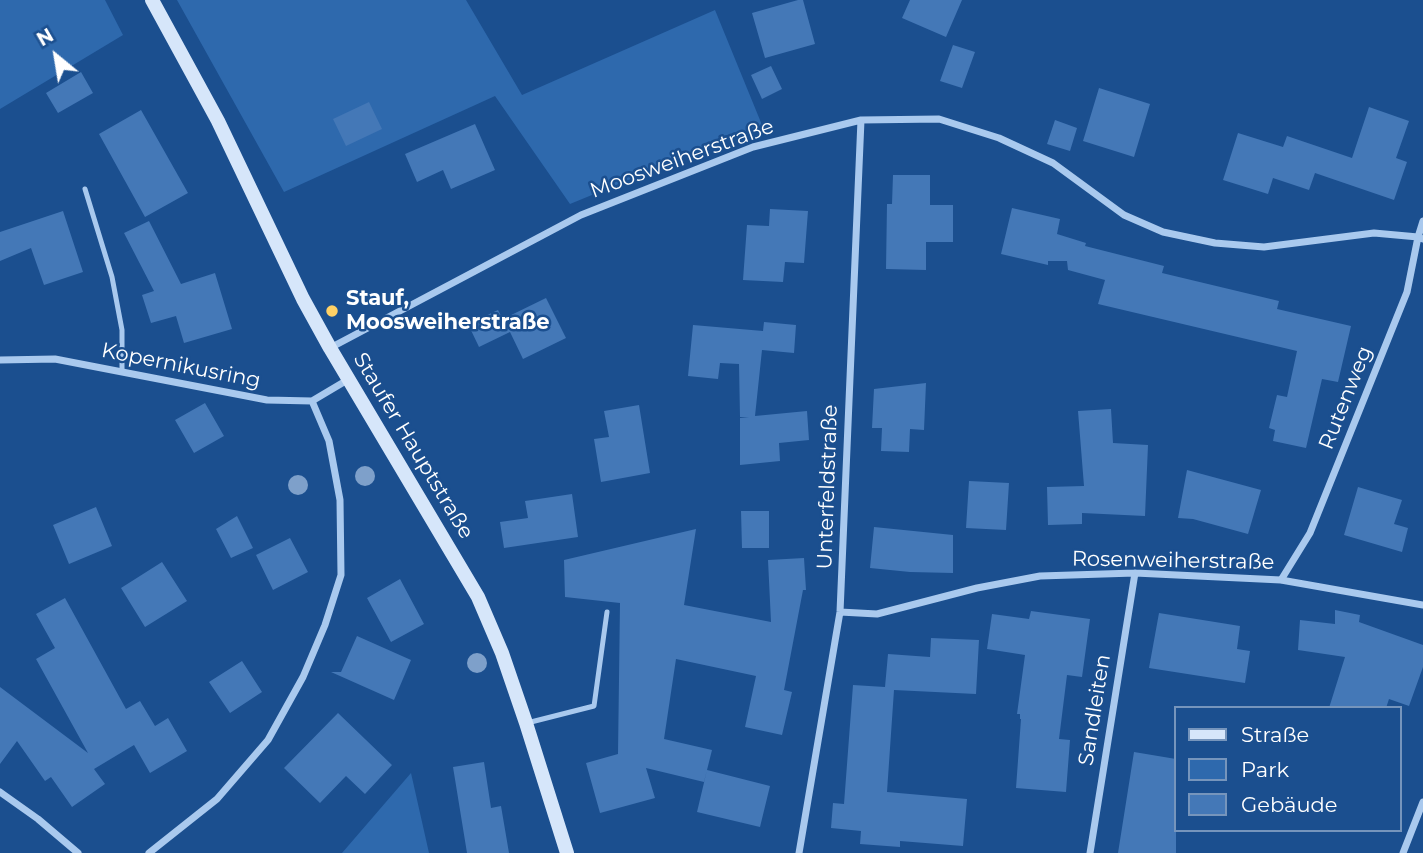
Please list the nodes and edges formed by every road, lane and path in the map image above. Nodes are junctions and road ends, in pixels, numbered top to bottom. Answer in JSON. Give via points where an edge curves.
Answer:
{"nodes":[{"id":1,"x":152,"y":0,"type":"edge"},
{"id":2,"x":861,"y":120,"type":"junction"},
{"id":3,"x":86,"y":189,"type":"dead end"},
{"id":4,"x":1423,"y":221,"type":"edge"},
{"id":5,"x":1420,"y":238,"type":"edge"},
{"id":6,"x":330,"y":348,"type":"junction"},
{"id":7,"x":0,"y":360,"type":"edge"},
{"id":8,"x":122,"y":372,"type":"junction"},
{"id":9,"x":349,"y":379,"type":"junction"},
{"id":10,"x":312,"y":401,"type":"junction"},
{"id":11,"x":1135,"y":573,"type":"junction"},
{"id":12,"x":1281,"y":580,"type":"junction"},
{"id":13,"x":1423,"y":605,"type":"edge"},
{"id":14,"x":607,"y":612,"type":"dead end"},
{"id":15,"x":840,"y":612,"type":"junction"},
{"id":16,"x":526,"y":723,"type":"junction"},
{"id":17,"x":0,"y":792,"type":"edge"},
{"id":18,"x":1423,"y":802,"type":"edge"},
{"id":19,"x":78,"y":853,"type":"edge"},
{"id":20,"x":149,"y":853,"type":"edge"},
{"id":21,"x":567,"y":853,"type":"edge"},
{"id":22,"x":799,"y":853,"type":"edge"},
{"id":23,"x":1090,"y":853,"type":"edge"},
{"id":24,"x":1403,"y":853,"type":"edge"}],
"edges":[{"from":1,"to":6,"type":"street","name":"Staufer Hauptstraße","via":[[218,121]]},
{"from":2,"to":5,"type":"street","name":"Moosweiherstraße","via":[[939,118],[999,138],[1053,163],[1124,215],[1163,232],[1215,243],[1264,247],[1374,233]]},
{"from":2,"to":6,"type":"street","name":"Moosweiherstraße","via":[[752,147],[581,215]]},
{"from":2,"to":15,"type":"street","name":"Unterfeldstraße"},
{"from":3,"to":8,"type":"lane","via":[[112,277],[122,330]]},
{"from":4,"to":5,"type":"street","name":"Rutenweg"},
{"from":5,"to":12,"type":"street","name":"Rutenweg","via":[[1407,292],[1310,533]]},
{"from":6,"to":9,"type":"street","name":"Staufer Hauptstraße"},
{"from":7,"to":8,"type":"street","name":"Kopernikusring","via":[[55,359]]},
{"from":8,"to":10,"type":"street","name":"Kopernikusring","via":[[267,400]]},
{"from":9,"to":10,"type":"street"},
{"from":9,"to":16,"type":"street","name":"Staufer Hauptstraße","via":[[478,597]]},
{"from":10,"to":20,"type":"street","via":[[329,441],[340,500],[341,575],[325,625],[268,740],[217,799]]},
{"from":11,"to":12,"type":"street","name":"Rosenweiherstraße"},
{"from":11,"to":15,"type":"street","name":"Rosenweiherstraße","via":[[1040,576],[877,614]]},
{"from":11,"to":23,"type":"street","name":"Sandleiten"},
{"from":12,"to":13,"type":"street","name":"Rosenweiherstraße"},
{"from":14,"to":16,"type":"lane","via":[[594,706]]},
{"from":15,"to":22,"type":"street","name":"Unterfeldstraße"},
{"from":16,"to":21,"type":"street","name":"Staufer Hauptstraße"},
{"from":17,"to":19,"type":"street"},
{"from":18,"to":24,"type":"street"}]}
